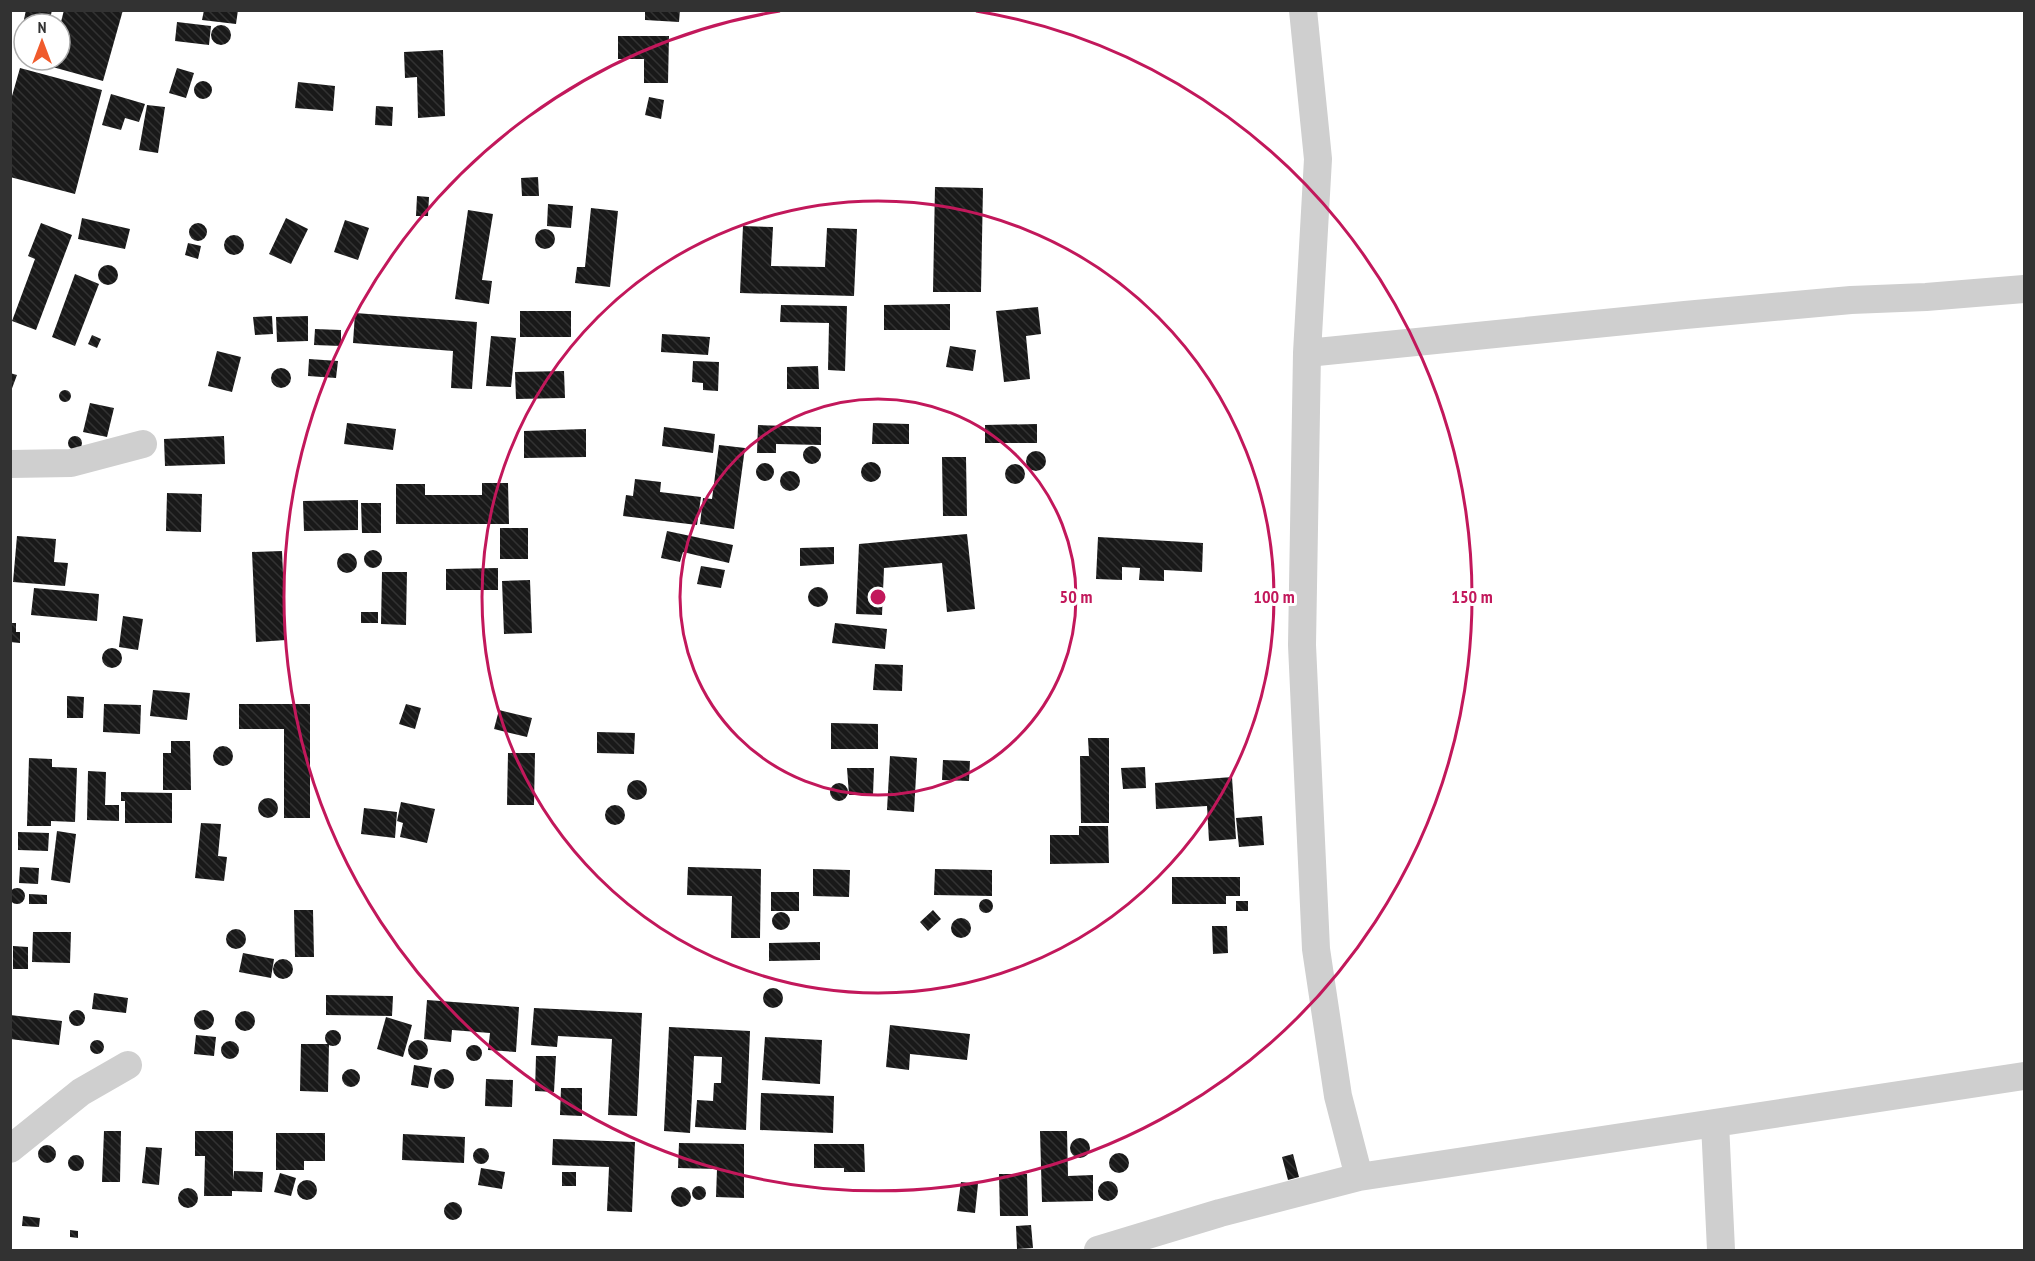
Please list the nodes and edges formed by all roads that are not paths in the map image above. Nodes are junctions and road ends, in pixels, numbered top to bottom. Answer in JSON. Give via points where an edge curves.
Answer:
{"nodes":[{"id":1,"x":1303,"y":10,"type":"edge"},
{"id":2,"x":2025,"y":289,"type":"edge"},
{"id":3,"x":1307,"y":353,"type":"junction"},
{"id":4,"x":143,"y":444,"type":"dead end"},
{"id":5,"x":10,"y":464,"type":"edge"},
{"id":6,"x":128,"y":1065,"type":"dead end"},
{"id":7,"x":2025,"y":1076,"type":"edge"},
{"id":8,"x":1714,"y":1122,"type":"junction"},
{"id":9,"x":10,"y":1149,"type":"edge"},
{"id":10,"x":1359,"y":1177,"type":"junction"},
{"id":11,"x":1098,"y":1251,"type":"edge"},
{"id":12,"x":1720,"y":1251,"type":"edge"}],
"edges":[{"from":1,"to":3,"type":"street","via":[[1318,159]]},
{"from":2,"to":3,"type":"street","via":[[1851,300]]},
{"from":3,"to":10,"type":"street","via":[[1302,645],[1316,949],[1338,1096]]},
{"from":4,"to":5,"type":"street","via":[[72,463]]},
{"from":6,"to":9,"type":"street","via":[[81,1092]]},
{"from":7,"to":8,"type":"street"},
{"from":8,"to":10,"type":"street"},
{"from":8,"to":12,"type":"street"},
{"from":10,"to":11,"type":"street","via":[[1220,1213]]}]}
